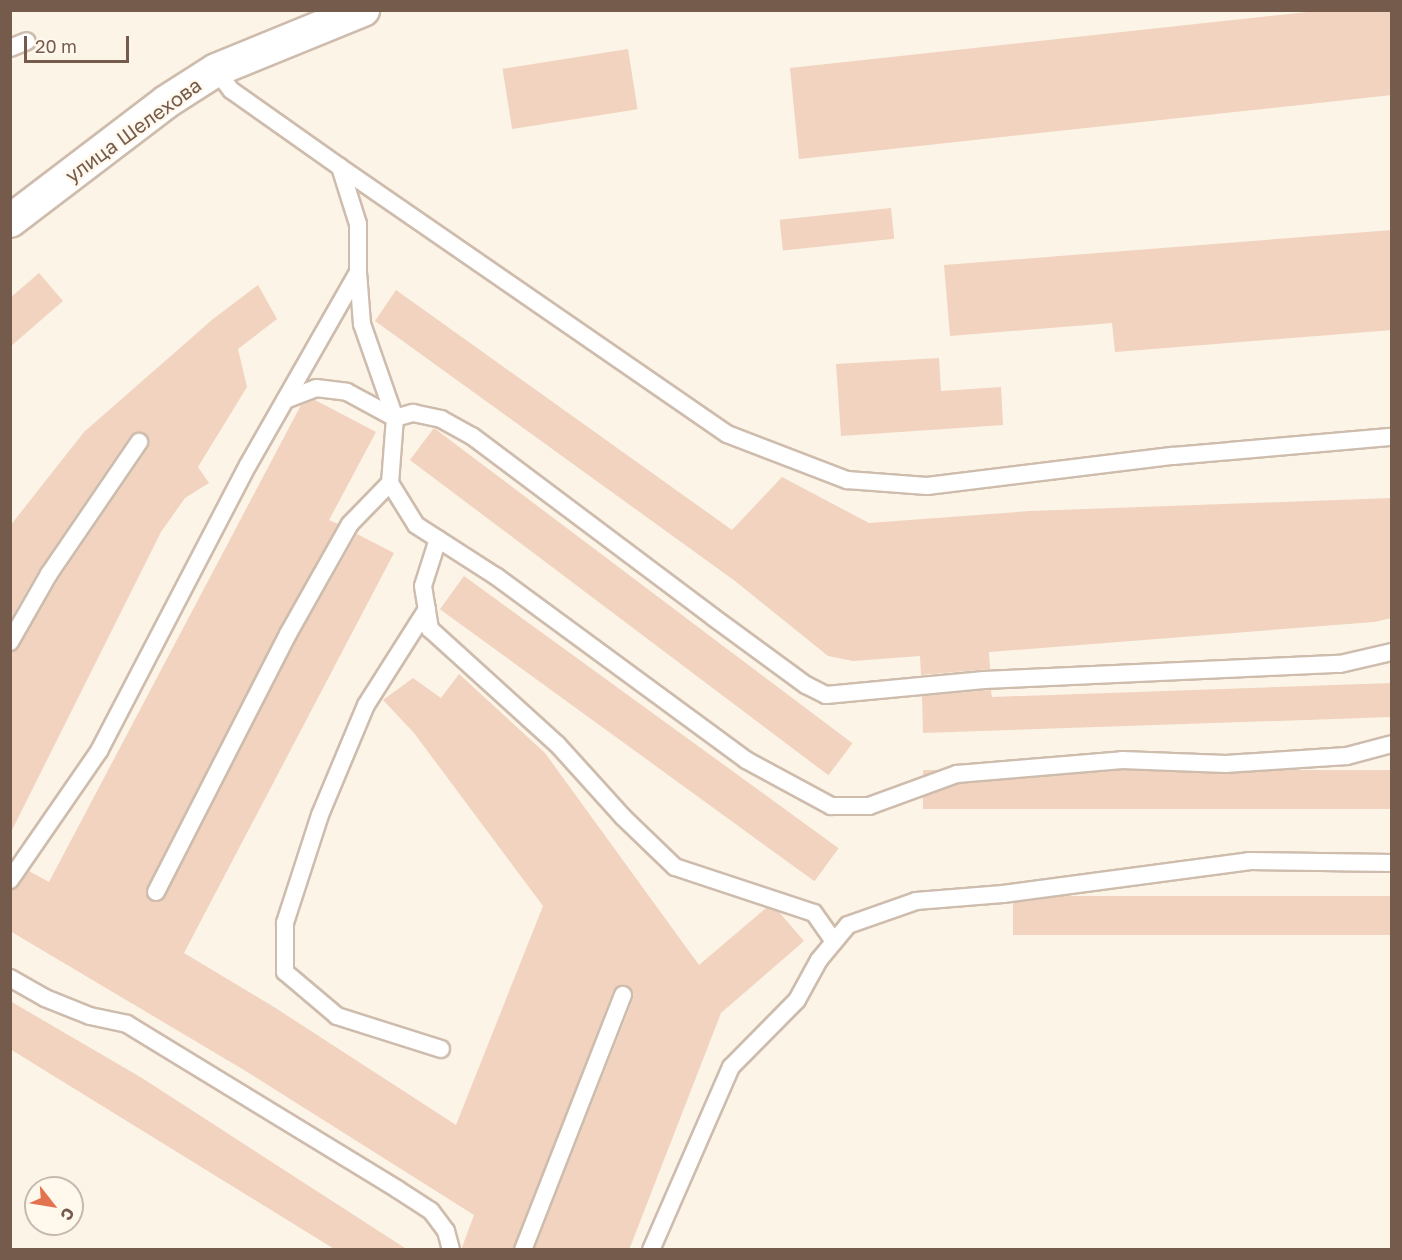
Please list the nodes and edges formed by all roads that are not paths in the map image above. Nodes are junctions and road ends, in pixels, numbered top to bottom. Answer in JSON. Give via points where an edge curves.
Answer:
{"nodes":[{"id":1,"x":363,"y":10,"type":"edge"},
{"id":2,"x":27,"y":41,"type":"dead end"},
{"id":3,"x":10,"y":48,"type":"edge"},
{"id":4,"x":216,"y":70,"type":"junction"},
{"id":5,"x":340,"y":167,"type":"junction"},
{"id":6,"x":10,"y":221,"type":"edge"},
{"id":7,"x":358,"y":272,"type":"junction"},
{"id":8,"x":285,"y":399,"type":"junction"},
{"id":9,"x":394,"y":418,"type":"junction"},
{"id":10,"x":1392,"y":437,"type":"edge"},
{"id":11,"x":139,"y":442,"type":"dead end"},
{"id":12,"x":390,"y":483,"type":"junction"},
{"id":13,"x":438,"y":539,"type":"junction"},
{"id":14,"x":427,"y":609,"type":"junction"},
{"id":15,"x":10,"y":642,"type":"edge"},
{"id":16,"x":1392,"y":652,"type":"edge"},
{"id":17,"x":1392,"y":744,"type":"edge"},
{"id":18,"x":1392,"y":863,"type":"edge"},
{"id":19,"x":10,"y":880,"type":"edge"},
{"id":20,"x":156,"y":892,"type":"dead end"},
{"id":21,"x":834,"y":942,"type":"junction"},
{"id":22,"x":10,"y":978,"type":"edge"},
{"id":23,"x":623,"y":995,"type":"dead end"},
{"id":24,"x":441,"y":1049,"type":"dead end"},
{"id":25,"x":451,"y":1250,"type":"edge"},
{"id":26,"x":523,"y":1250,"type":"edge"},
{"id":27,"x":651,"y":1250,"type":"edge"}],
"edges":[{"from":1,"to":4,"type":"street","name":"улица Шелехова"},
{"from":2,"to":3,"type":"lane"},
{"from":4,"to":5,"type":"lane","via":[[231,90]]},
{"from":4,"to":6,"type":"street","name":"улица Шелехова","via":[[165,102]]},
{"from":5,"to":7,"type":"lane","via":[[358,224]]},
{"from":5,"to":10,"type":"lane","via":[[726,434],[848,480],[927,486],[1173,456]]},
{"from":7,"to":8,"type":"lane"},
{"from":7,"to":9,"type":"lane","via":[[362,324]]},
{"from":8,"to":9,"type":"lane","via":[[316,388],[347,392]]},
{"from":8,"to":19,"type":"lane","via":[[99,751]]},
{"from":9,"to":12,"type":"lane"},
{"from":9,"to":16,"type":"lane","via":[[413,413],[441,419],[472,436],[732,631],[826,695],[984,680],[1340,664]]},
{"from":11,"to":15,"type":"lane","via":[[49,574]]},
{"from":12,"to":13,"type":"lane","via":[[416,525]]},
{"from":12,"to":20,"type":"lane","via":[[350,524],[288,634]]},
{"from":13,"to":14,"type":"lane","via":[[423,586]]},
{"from":13,"to":17,"type":"lane","via":[[746,760],[831,806],[869,806],[957,774],[1122,760],[1226,764],[1347,756]]},
{"from":14,"to":21,"type":"lane","via":[[430,629],[557,744],[675,867],[814,913]]},
{"from":14,"to":24,"type":"lane","via":[[366,705],[320,815],[285,923],[285,972],[337,1016]]},
{"from":18,"to":21,"type":"lane","via":[[1249,861],[1003,894],[916,901],[848,925]]},
{"from":21,"to":27,"type":"lane","via":[[797,1000],[731,1066]]},
{"from":22,"to":25,"type":"lane","via":[[45,998],[90,1016],[127,1024],[396,1189],[431,1211],[446,1231]]},
{"from":23,"to":26,"type":"lane"}]}
